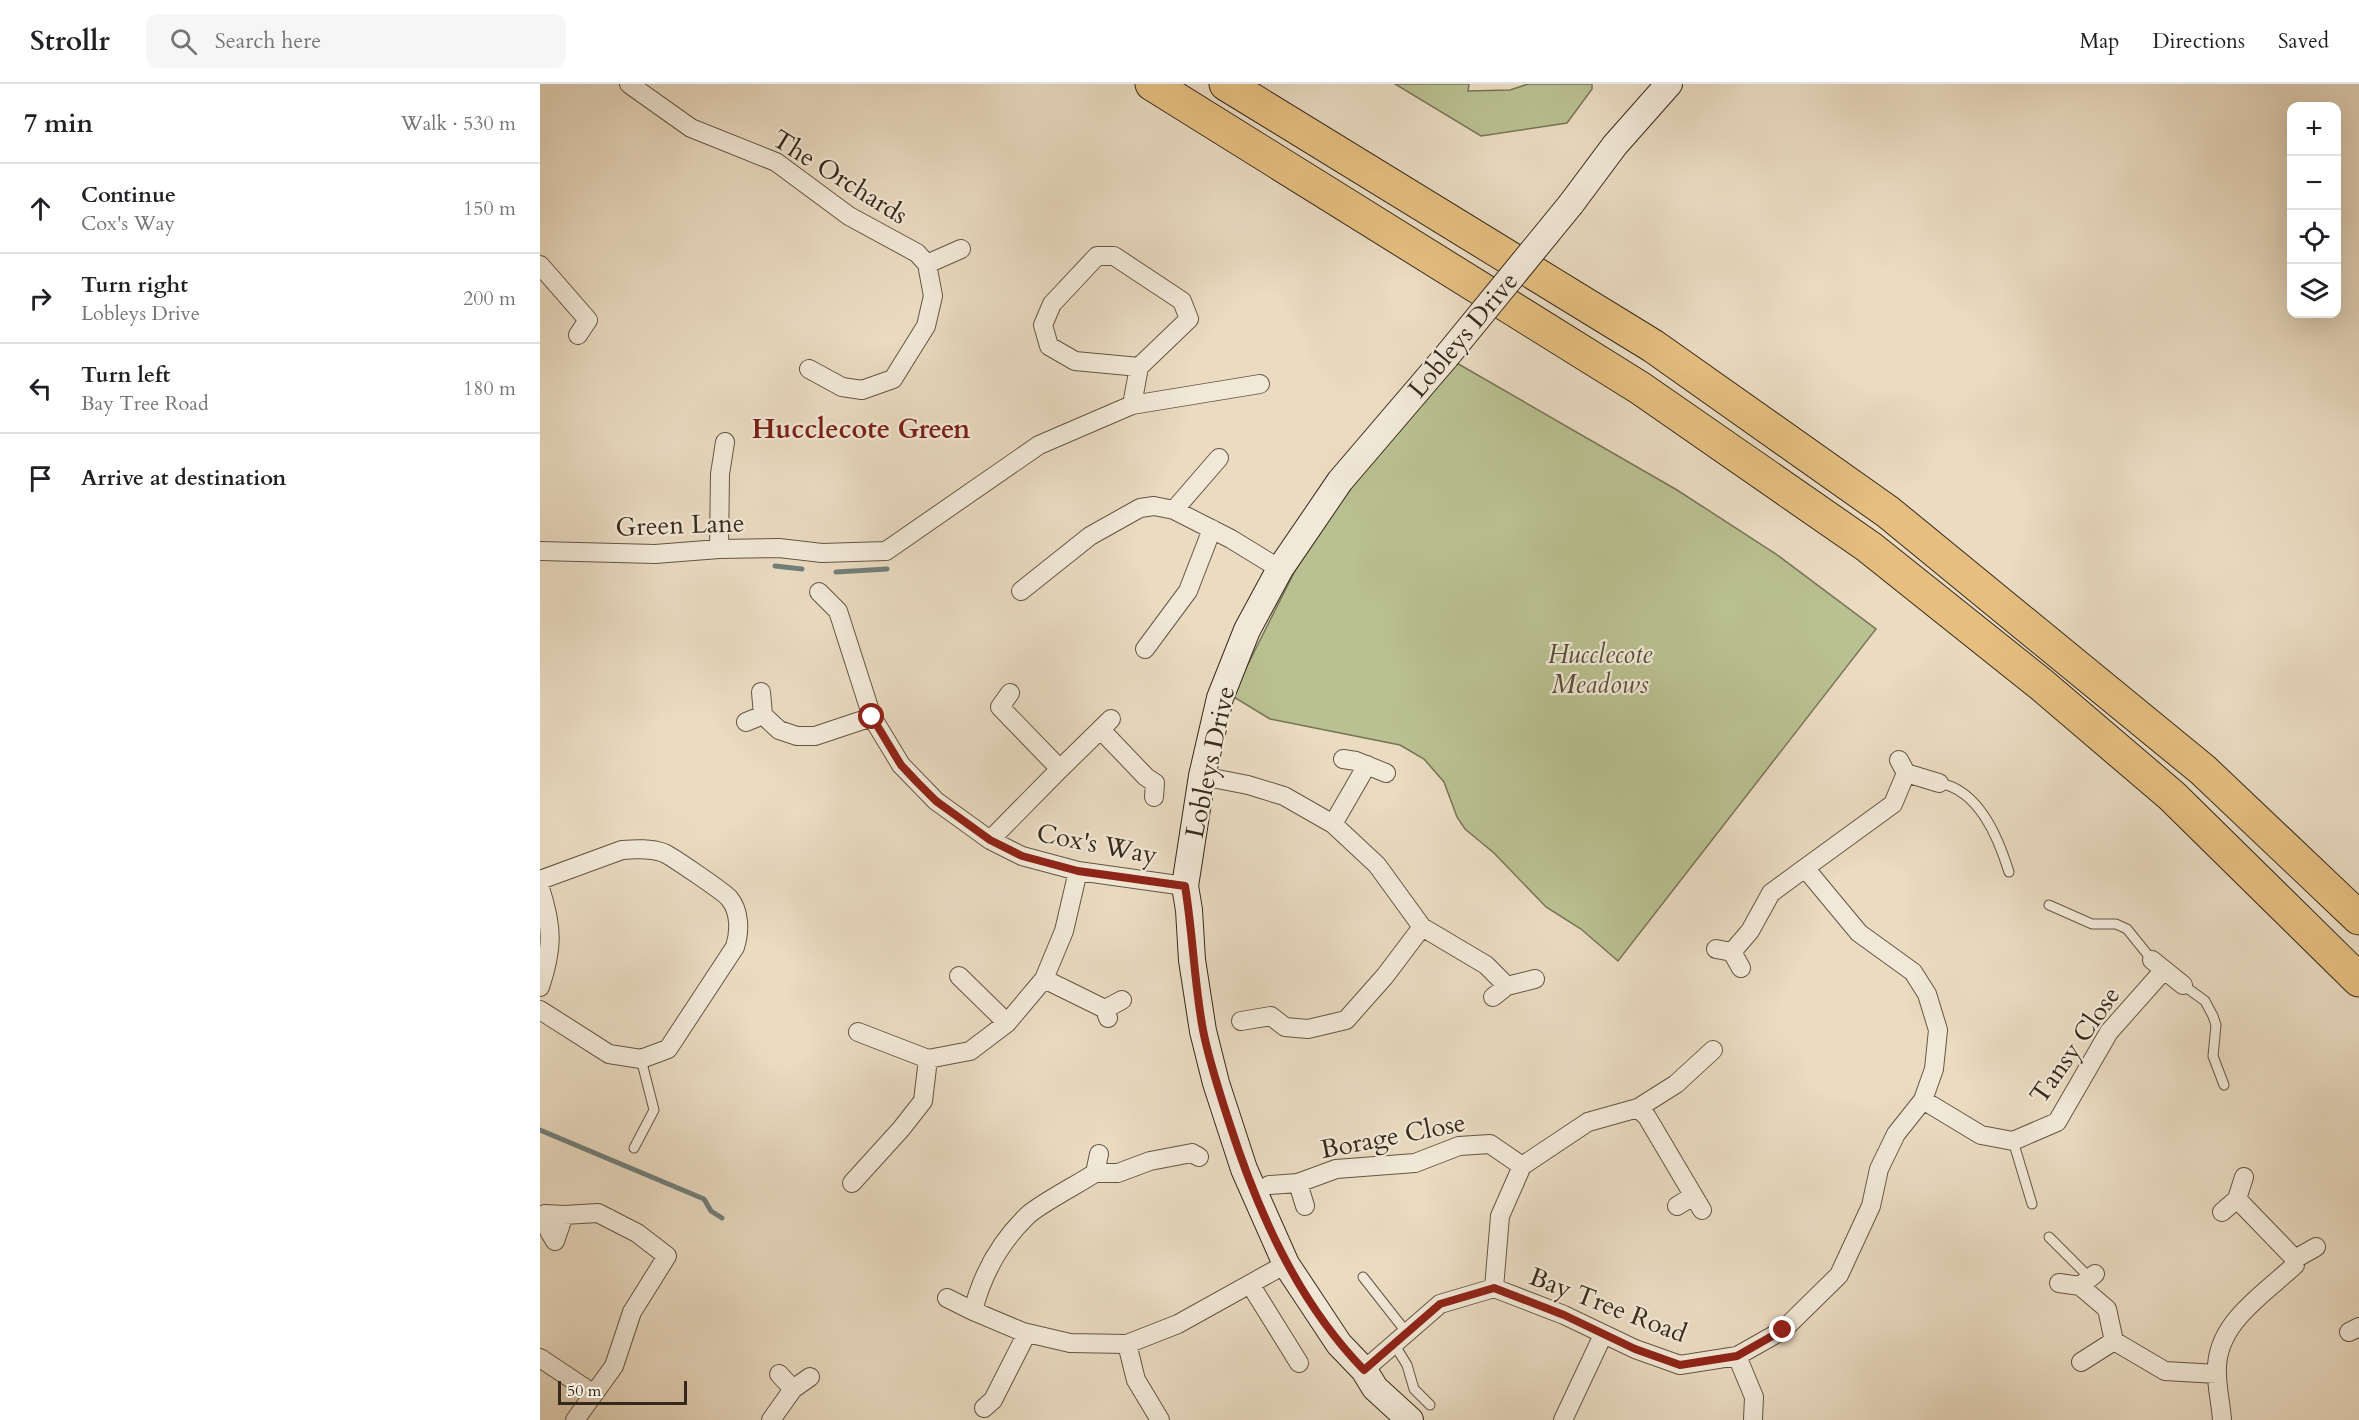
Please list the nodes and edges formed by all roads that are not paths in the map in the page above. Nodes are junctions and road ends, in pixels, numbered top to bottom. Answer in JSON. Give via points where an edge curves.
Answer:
{"nodes":[{"id":1,"x":629,"y":84,"type":"edge"},
{"id":2,"x":1152,"y":84,"type":"edge"},
{"id":3,"x":1226,"y":84,"type":"edge"},
{"id":4,"x":1669,"y":84,"type":"edge"},
{"id":5,"x":961,"y":249,"type":"dead end"},
{"id":6,"x":927,"y":264,"type":"junction"},
{"id":7,"x":540,"y":265,"type":"edge"},
{"id":8,"x":590,"y":325,"type":"dead end"},
{"id":9,"x":1139,"y":367,"type":"junction"},
{"id":10,"x":809,"y":369,"type":"dead end"},
{"id":11,"x":1260,"y":384,"type":"dead end"},
{"id":12,"x":1132,"y":405,"type":"junction"},
{"id":13,"x":725,"y":442,"type":"dead end"},
{"id":14,"x":1219,"y":458,"type":"dead end"},
{"id":15,"x":1174,"y":510,"type":"junction"},
{"id":16,"x":1212,"y":529,"type":"junction"},
{"id":17,"x":719,"y":549,"type":"junction"},
{"id":18,"x":540,"y":551,"type":"edge"},
{"id":19,"x":1280,"y":569,"type":"junction"},
{"id":20,"x":1021,"y":591,"type":"dead end"},
{"id":21,"x":819,"y":592,"type":"dead end"},
{"id":22,"x":1145,"y":649,"type":"dead end"},
{"id":23,"x":761,"y":692,"type":"dead end"},
{"id":24,"x":1000,"y":704,"type":"dead end"},
{"id":25,"x":764,"y":715,"type":"junction"},
{"id":26,"x":872,"y":717,"type":"junction"},
{"id":27,"x":746,"y":722,"type":"dead end"},
{"id":28,"x":1343,"y":759,"type":"dead end"},
{"id":29,"x":1367,"y":765,"type":"junction"},
{"id":30,"x":1060,"y":769,"type":"junction"},
{"id":31,"x":1386,"y":773,"type":"dead end"},
{"id":32,"x":1202,"y":776,"type":"junction"},
{"id":33,"x":1939,"y":783,"type":"joint"},
{"id":34,"x":1154,"y":797,"type":"dead end"},
{"id":35,"x":1333,"y":824,"type":"junction"},
{"id":36,"x":990,"y":840,"type":"junction"},
{"id":37,"x":1805,"y":868,"type":"junction"},
{"id":38,"x":1078,"y":871,"type":"junction"},
{"id":39,"x":2009,"y":872,"type":"dead end"},
{"id":40,"x":540,"y":880,"type":"edge"},
{"id":41,"x":1185,"y":886,"type":"junction"},
{"id":42,"x":540,"y":888,"type":"edge"},
{"id":43,"x":2049,"y":905,"type":"dead end"},
{"id":44,"x":2359,"y":918,"type":"edge"},
{"id":45,"x":1422,"y":927,"type":"junction"},
{"id":46,"x":1730,"y":956,"type":"dead end"},
{"id":47,"x":2158,"y":965,"type":"junction"},
{"id":48,"x":959,"y":976,"type":"dead end"},
{"id":49,"x":1044,"y":979,"type":"junction"},
{"id":50,"x":1535,"y":979,"type":"dead end"},
{"id":51,"x":2359,"y":980,"type":"edge"},
{"id":52,"x":2183,"y":985,"type":"joint"},
{"id":53,"x":540,"y":987,"type":"edge"},
{"id":54,"x":1122,"y":1000,"type":"dead end"},
{"id":55,"x":540,"y":1010,"type":"edge"},
{"id":56,"x":1241,"y":1021,"type":"dead end"},
{"id":57,"x":1007,"y":1023,"type":"junction"},
{"id":58,"x":858,"y":1032,"type":"dead end"},
{"id":59,"x":1713,"y":1050,"type":"dead end"},
{"id":60,"x":641,"y":1059,"type":"junction"},
{"id":61,"x":928,"y":1059,"type":"junction"},
{"id":62,"x":2224,"y":1085,"type":"dead end"},
{"id":63,"x":1923,"y":1100,"type":"junction"},
{"id":64,"x":1638,"y":1108,"type":"junction"},
{"id":65,"x":2013,"y":1141,"type":"junction"},
{"id":66,"x":634,"y":1148,"type":"dead end"},
{"id":67,"x":1099,"y":1154,"type":"dead end"},
{"id":68,"x":1199,"y":1157,"type":"dead end"},
{"id":69,"x":1522,"y":1166,"type":"junction"},
{"id":70,"x":1095,"y":1173,"type":"junction"},
{"id":71,"x":2244,"y":1178,"type":"dead end"},
{"id":72,"x":852,"y":1183,"type":"dead end"},
{"id":73,"x":1298,"y":1183,"type":"junction"},
{"id":74,"x":1269,"y":1185,"type":"dead end"},
{"id":75,"x":2237,"y":1199,"type":"junction"},
{"id":76,"x":1691,"y":1204,"type":"dead end"},
{"id":77,"x":2032,"y":1204,"type":"dead end"},
{"id":78,"x":1305,"y":1206,"type":"dead end"},
{"id":79,"x":2222,"y":1212,"type":"dead end"},
{"id":80,"x":2049,"y":1237,"type":"dead end"},
{"id":81,"x":555,"y":1241,"type":"dead end"},
{"id":82,"x":2316,"y":1247,"type":"dead end"},
{"id":83,"x":2295,"y":1259,"type":"junction"},
{"id":84,"x":1286,"y":1264,"type":"junction"},
{"id":85,"x":1363,"y":1277,"type":"dead end"},
{"id":86,"x":2089,"y":1279,"type":"junction"},
{"id":87,"x":2059,"y":1283,"type":"dead end"},
{"id":88,"x":1250,"y":1284,"type":"junction"},
{"id":89,"x":1494,"y":1288,"type":"junction"},
{"id":90,"x":947,"y":1298,"type":"dead end"},
{"id":91,"x":974,"y":1311,"type":"junction"},
{"id":92,"x":1027,"y":1333,"type":"junction"},
{"id":93,"x":1603,"y":1335,"type":"junction"},
{"id":94,"x":1400,"y":1339,"type":"junction"},
{"id":95,"x":2114,"y":1341,"type":"junction"},
{"id":96,"x":1127,"y":1344,"type":"junction"},
{"id":97,"x":1737,"y":1356,"type":"junction"},
{"id":98,"x":540,"y":1358,"type":"edge"},
{"id":99,"x":2081,"y":1362,"type":"dead end"},
{"id":100,"x":1299,"y":1363,"type":"dead end"},
{"id":101,"x":1364,"y":1370,"type":"junction"},
{"id":102,"x":779,"y":1374,"type":"dead end"},
{"id":103,"x":2217,"y":1374,"type":"junction"},
{"id":104,"x":810,"y":1377,"type":"dead end"},
{"id":105,"x":793,"y":1389,"type":"junction"},
{"id":106,"x":594,"y":1394,"type":"junction"},
{"id":107,"x":1430,"y":1405,"type":"dead end"},
{"id":108,"x":984,"y":1408,"type":"dead end"},
{"id":109,"x":575,"y":1420,"type":"edge"},
{"id":110,"x":771,"y":1420,"type":"edge"},
{"id":111,"x":1160,"y":1420,"type":"edge"},
{"id":112,"x":1410,"y":1420,"type":"edge"},
{"id":113,"x":1563,"y":1420,"type":"edge"},
{"id":114,"x":1754,"y":1420,"type":"edge"},
{"id":115,"x":2222,"y":1420,"type":"edge"}],
"edges":[{"from":1,"to":6,"type":"street","name":"The Orchards","via":[[691,128],[776,162],[849,216],[917,253]]},
{"from":2,"to":51,"type":"highway","via":[[1640,388],[1869,547],[2042,685],[2172,796]]},
{"from":3,"to":44,"type":"highway","via":[[1653,346],[1888,512],[2203,770]]},
{"from":4,"to":19,"type":"street","name":"Lobleys Drive","bridge":true,"via":[[1340,481]]},
{"from":5,"to":6,"type":"street"},
{"from":6,"to":10,"type":"street","via":[[933,296],[926,326],[893,379],[862,390],[842,387]]},
{"from":7,"to":8,"type":"street"},
{"from":9,"to":9,"type":"street","via":[[1189,320],[1182,301],[1114,256],[1097,256],[1052,304],[1043,325],[1049,346],[1075,361]]},
{"from":9,"to":12,"type":"street"},
{"from":11,"to":12,"type":"street","name":"Green Lane"},
{"from":12,"to":17,"type":"street","name":"Green Lane","via":[[1040,445],[886,551]]},
{"from":13,"to":17,"type":"street","via":[[720,474]]},
{"from":14,"to":15,"type":"street"},
{"from":15,"to":16,"type":"street"},
{"from":15,"to":20,"type":"street","via":[[1140,508],[1090,536]]},
{"from":16,"to":19,"type":"street"},
{"from":16,"to":22,"type":"street","via":[[1188,591]]},
{"from":17,"to":18,"type":"street","name":"Green Lane","via":[[655,554]]},
{"from":19,"to":32,"type":"street","name":"Lobleys Drive","via":[[1247,630],[1220,698]]},
{"from":21,"to":26,"type":"street","name":"Cox's Way","via":[[842,609]]},
{"from":23,"to":25,"type":"street"},
{"from":24,"to":30,"type":"street"},
{"from":25,"to":26,"type":"street","via":[[779,730],[797,736],[814,736]]},
{"from":25,"to":27,"type":"street"},
{"from":26,"to":36,"type":"street","name":"Cox's Way","via":[[901,765],[918,783]]},
{"from":28,"to":29,"type":"street"},
{"from":29,"to":31,"type":"street"},
{"from":29,"to":35,"type":"street"},
{"from":30,"to":34,"type":"street","via":[[1106,724],[1146,777],[1155,783]]},
{"from":30,"to":36,"type":"street"},
{"from":32,"to":35,"type":"street","via":[[1284,796]]},
{"from":32,"to":41,"type":"street","name":"Lobleys Drive"},
{"from":33,"to":37,"type":"street","via":[[1902,766],[1893,804]]},
{"from":33,"to":39,"type":"lane","via":[[1961,791],[1978,809],[1994,831]]},
{"from":35,"to":45,"type":"street","via":[[1377,865]]},
{"from":36,"to":38,"type":"street","name":"Cox's Way","via":[[1022,856]]},
{"from":37,"to":46,"type":"street","via":[[1771,893],[1750,931]]},
{"from":37,"to":63,"type":"street","name":"Bay Tree Road","via":[[1859,933],[1913,972],[1927,994],[1938,1030],[1934,1069]]},
{"from":38,"to":41,"type":"street","name":"Cox's Way"},
{"from":38,"to":49,"type":"street","via":[[1064,931]]},
{"from":40,"to":60,"type":"street","via":[[600,857],[636,849],[664,853],[729,897],[738,920],[735,946],[668,1049]]},
{"from":41,"to":84,"type":"street","name":"Lobleys Drive","via":[[1203,1031],[1216,1083],[1244,1169]]},
{"from":42,"to":53,"type":"street","via":[[550,918],[549,960]]},
{"from":43,"to":47,"type":"lane","via":[[2092,924],[2116,924],[2127,929]]},
{"from":45,"to":50,"type":"street","via":[[1486,965],[1500,991]]},
{"from":45,"to":56,"type":"street","via":[[1346,1020],[1308,1029],[1285,1027],[1274,1008]]},
{"from":47,"to":52,"type":"street"},
{"from":47,"to":65,"type":"street","name":"Tansy Close","via":[[2109,1032],[2057,1122]]},
{"from":48,"to":57,"type":"street"},
{"from":49,"to":54,"type":"street","via":[[1106,1013]]},
{"from":49,"to":57,"type":"street"},
{"from":52,"to":62,"type":"lane","via":[[2205,1001],[2213,1016],[2213,1056]]},
{"from":55,"to":60,"type":"street","via":[[609,1054]]},
{"from":57,"to":61,"type":"street","via":[[970,1051]]},
{"from":58,"to":61,"type":"street"},
{"from":59,"to":64,"type":"street","via":[[1676,1084]]},
{"from":60,"to":66,"type":"lane","via":[[654,1110]]},
{"from":61,"to":72,"type":"street","via":[[923,1101]]},
{"from":63,"to":65,"type":"street","via":[[1981,1135]]},
{"from":63,"to":97,"type":"street","name":"Bay Tree Road","via":[[1896,1134],[1879,1169],[1871,1206],[1839,1275],[1783,1330]]},
{"from":64,"to":69,"type":"street","via":[[1588,1122]]},
{"from":64,"to":76,"type":"street","via":[[1647,1117]]},
{"from":65,"to":77,"type":"lane"},
{"from":67,"to":70,"type":"street"},
{"from":68,"to":70,"type":"street","via":[[1192,1153],[1174,1155],[1118,1173]]},
{"from":69,"to":73,"type":"street","name":"Borage Close","via":[[1490,1144],[1459,1146],[1414,1163],[1336,1169]]},
{"from":69,"to":89,"type":"street","via":[[1500,1216]]},
{"from":70,"to":91,"type":"street","via":[[1029,1215],[991,1261]]},
{"from":71,"to":75,"type":"street"},
{"from":73,"to":74,"type":"street","name":"Borage Close"},
{"from":73,"to":78,"type":"street"},
{"from":75,"to":79,"type":"street"},
{"from":75,"to":83,"type":"street"},
{"from":80,"to":86,"type":"lane"},
{"from":81,"to":106,"type":"street","via":[[564,1215],[598,1213],[637,1233],[667,1256],[632,1312],[614,1366]]},
{"from":82,"to":83,"type":"street"},
{"from":83,"to":103,"type":"street","via":[[2295,1265],[2232,1322],[2218,1351]]},
{"from":84,"to":88,"type":"street"},
{"from":84,"to":101,"type":"street","name":"Lobleys Drive","via":[[1339,1344]]},
{"from":85,"to":94,"type":"lane"},
{"from":86,"to":87,"type":"street"},
{"from":86,"to":95,"type":"street","via":[[2107,1309]]},
{"from":88,"to":96,"type":"street","via":[[1178,1324]]},
{"from":88,"to":100,"type":"street"},
{"from":89,"to":93,"type":"street","name":"Bay Tree Road"},
{"from":89,"to":94,"type":"street","name":"Bay Tree Road","via":[[1440,1304]]},
{"from":90,"to":91,"type":"street"},
{"from":91,"to":92,"type":"street"},
{"from":92,"to":96,"type":"street","via":[[1070,1343]]},
{"from":92,"to":108,"type":"street","via":[[993,1400]]},
{"from":93,"to":97,"type":"street","name":"Bay Tree Road","via":[[1680,1365]]},
{"from":93,"to":113,"type":"street"},
{"from":94,"to":101,"type":"street","name":"Bay Tree Road"},
{"from":94,"to":107,"type":"lane","via":[[1414,1389]]},
{"from":95,"to":99,"type":"street"},
{"from":95,"to":103,"type":"street","via":[[2165,1371]]},
{"from":96,"to":111,"type":"street","via":[[1136,1380]]},
{"from":97,"to":114,"type":"street","via":[[1754,1397]]},
{"from":98,"to":106,"type":"street"},
{"from":101,"to":112,"type":"street","name":"Lobleys Drive","via":[[1375,1388]]},
{"from":102,"to":105,"type":"street"},
{"from":103,"to":115,"type":"street"},
{"from":104,"to":105,"type":"street"},
{"from":105,"to":110,"type":"street"},
{"from":106,"to":109,"type":"street"}]}
